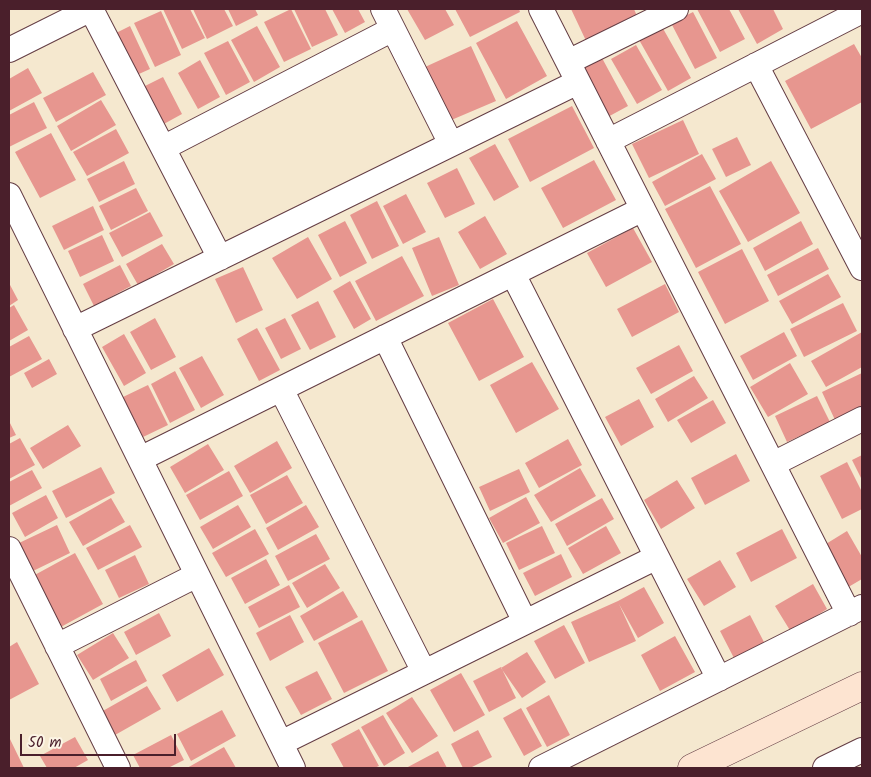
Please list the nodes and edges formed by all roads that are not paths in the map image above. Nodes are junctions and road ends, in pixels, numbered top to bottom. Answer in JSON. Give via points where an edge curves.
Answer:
{"nodes":[{"id":1,"x":91,"y":9,"type":"edge"},
{"id":2,"x":541,"y":9,"type":"edge"},
{"id":3,"x":676,"y":9,"type":"edge"},
{"id":4,"x":862,"y":11,"type":"edge"},
{"id":5,"x":388,"y":19,"type":"edge"},
{"id":6,"x":9,"y":50,"type":"edge"},
{"id":7,"x":756,"y":65,"type":"junction"},
{"id":8,"x":573,"y":72,"type":"junction"},
{"id":9,"x":608,"y":141,"type":"junction"},
{"id":10,"x":451,"y":144,"type":"junction"},
{"id":11,"x":163,"y":148,"type":"junction"},
{"id":12,"x":12,"y":209,"type":"edge"},
{"id":13,"x":643,"y":209,"type":"junction"},
{"id":14,"x":220,"y":258,"type":"junction"},
{"id":15,"x":862,"y":268,"type":"edge"},
{"id":16,"x":513,"y":274,"type":"junction"},
{"id":17,"x":75,"y":329,"type":"junction"},
{"id":18,"x":385,"y":338,"type":"junction"},
{"id":19,"x":281,"y":389,"type":"junction"},
{"id":20,"x":862,"y":419,"type":"edge"},
{"id":21,"x":140,"y":459,"type":"junction"},
{"id":22,"x":772,"y":464,"type":"junction"},
{"id":23,"x":9,"y":550,"type":"edge"},
{"id":24,"x":657,"y":557,"type":"junction"},
{"id":25,"x":197,"y":575,"type":"junction"},
{"id":26,"x":856,"y":611,"type":"edge"},
{"id":27,"x":525,"y":622,"type":"junction"},
{"id":28,"x":57,"y":646,"type":"junction"},
{"id":29,"x":424,"y":672,"type":"junction"},
{"id":30,"x":719,"y":679,"type":"junction"},
{"id":31,"x":862,"y":686,"type":"edge"},
{"id":32,"x":281,"y":743,"type":"junction"},
{"id":33,"x":862,"y":750,"type":"edge"},
{"id":34,"x":118,"y":768,"type":"edge"},
{"id":35,"x":294,"y":768,"type":"edge"},
{"id":36,"x":541,"y":768,"type":"edge"},
{"id":37,"x":692,"y":768,"type":"edge"},
{"id":38,"x":825,"y":768,"type":"edge"}],
"edges":[{"from":1,"to":6,"type":"street"},
{"from":1,"to":11,"type":"street"},
{"from":2,"to":8,"type":"street"},
{"from":3,"to":8,"type":"street"},
{"from":4,"to":7,"type":"street"},
{"from":5,"to":10,"type":"street"},
{"from":5,"to":11,"type":"street"},
{"from":7,"to":9,"type":"street"},
{"from":7,"to":15,"type":"street"},
{"from":8,"to":9,"type":"street"},
{"from":8,"to":10,"type":"street"},
{"from":9,"to":13,"type":"street"},
{"from":10,"to":14,"type":"street"},
{"from":11,"to":14,"type":"street"},
{"from":12,"to":17,"type":"street"},
{"from":13,"to":16,"type":"street"},
{"from":13,"to":22,"type":"street"},
{"from":14,"to":17,"type":"street"},
{"from":16,"to":18,"type":"street"},
{"from":16,"to":24,"type":"street"},
{"from":17,"to":21,"type":"street"},
{"from":18,"to":19,"type":"street"},
{"from":18,"to":27,"type":"street"},
{"from":19,"to":21,"type":"street"},
{"from":19,"to":29,"type":"street"},
{"from":20,"to":22,"type":"street"},
{"from":21,"to":25,"type":"street"},
{"from":22,"to":26,"type":"street"},
{"from":23,"to":28,"type":"street"},
{"from":24,"to":27,"type":"street"},
{"from":24,"to":30,"type":"street"},
{"from":25,"to":28,"type":"street"},
{"from":25,"to":32,"type":"street"},
{"from":26,"to":30,"type":"street"},
{"from":27,"to":29,"type":"street"},
{"from":28,"to":34,"type":"street"},
{"from":29,"to":32,"type":"street"},
{"from":30,"to":36,"type":"street"},
{"from":31,"to":37,"type":"street"},
{"from":32,"to":35,"type":"street"},
{"from":33,"to":38,"type":"street"}]}
